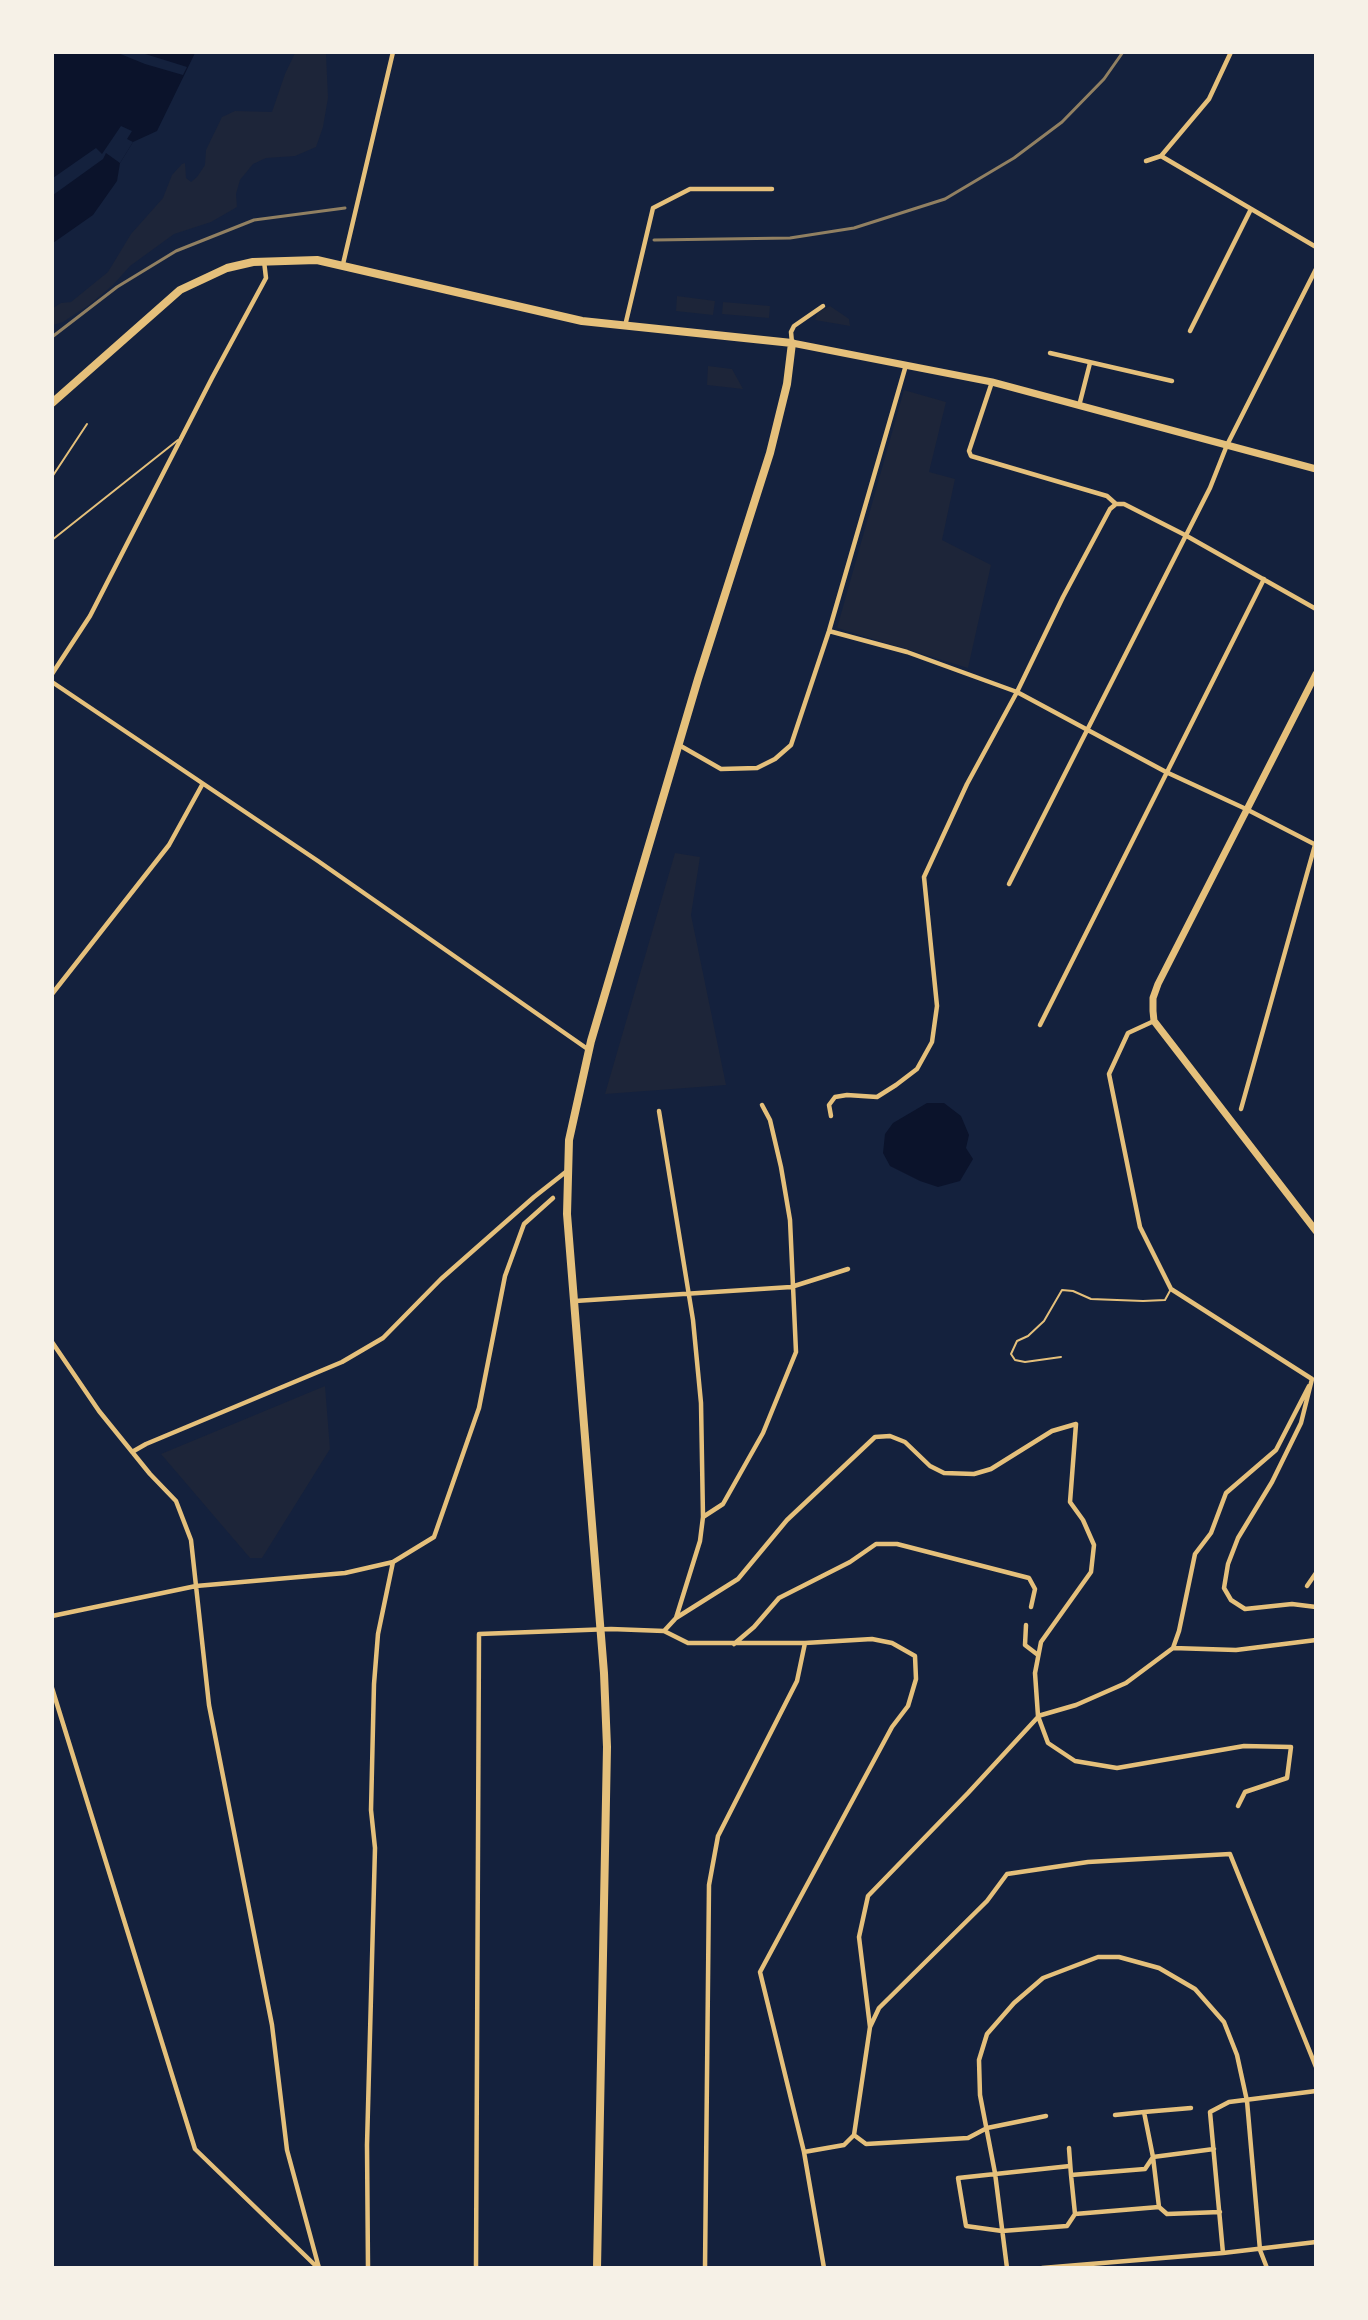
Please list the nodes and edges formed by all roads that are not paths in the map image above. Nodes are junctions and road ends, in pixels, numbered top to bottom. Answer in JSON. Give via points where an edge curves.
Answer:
{"nodes":[{"id":1,"x":393,"y":52,"type":"edge"},
{"id":2,"x":1231,"y":52,"type":"edge"},
{"id":3,"x":1161,"y":156,"type":"junction"},
{"id":4,"x":1146,"y":161,"type":"dead end"},
{"id":5,"x":772,"y":189,"type":"dead end"},
{"id":6,"x":1251,"y":208,"type":"junction"},
{"id":7,"x":1316,"y":247,"type":"edge"},
{"id":8,"x":264,"y":261,"type":"junction"},
{"id":9,"x":343,"y":264,"type":"junction"},
{"id":10,"x":1316,"y":269,"type":"edge"},
{"id":11,"x":823,"y":306,"type":"dead end"},
{"id":12,"x":625,"y":326,"type":"junction"},
{"id":13,"x":1190,"y":331,"type":"dead end"},
{"id":14,"x":792,"y":343,"type":"junction"},
{"id":15,"x":1050,"y":353,"type":"dead end"},
{"id":16,"x":906,"y":363,"type":"junction"},
{"id":17,"x":1090,"y":363,"type":"junction"},
{"id":18,"x":1172,"y":381,"type":"dead end"},
{"id":19,"x":992,"y":382,"type":"junction"},
{"id":20,"x":52,"y":403,"type":"edge"},
{"id":21,"x":1079,"y":406,"type":"junction"},
{"id":22,"x":87,"y":424,"type":"dead end"},
{"id":23,"x":180,"y":438,"type":"junction"},
{"id":24,"x":1227,"y":445,"type":"junction"},
{"id":25,"x":1316,"y":469,"type":"edge"},
{"id":26,"x":52,"y":477,"type":"edge"},
{"id":27,"x":1116,"y":504,"type":"junction"},
{"id":28,"x":1185,"y":535,"type":"junction"},
{"id":29,"x":52,"y":540,"type":"edge"},
{"id":30,"x":1263,"y":579,"type":"junction"},
{"id":31,"x":1316,"y":609,"type":"edge"},
{"id":32,"x":829,"y":631,"type":"junction"},
{"id":33,"x":52,"y":674,"type":"edge"},
{"id":34,"x":1316,"y":674,"type":"edge"},
{"id":35,"x":52,"y":682,"type":"edge"},
{"id":36,"x":1017,"y":692,"type":"junction"},
{"id":37,"x":1086,"y":728,"type":"junction"},
{"id":38,"x":679,"y":745,"type":"junction"},
{"id":39,"x":1166,"y":772,"type":"junction"},
{"id":40,"x":202,"y":785,"type":"junction"},
{"id":41,"x":1246,"y":809,"type":"junction"},
{"id":42,"x":1315,"y":845,"type":"edge"},
{"id":43,"x":1009,"y":884,"type":"dead end"},
{"id":44,"x":52,"y":994,"type":"edge"},
{"id":45,"x":1154,"y":1021,"type":"junction"},
{"id":46,"x":1040,"y":1025,"type":"dead end"},
{"id":47,"x":589,"y":1050,"type":"junction"},
{"id":48,"x":762,"y":1105,"type":"dead end"},
{"id":49,"x":1241,"y":1109,"type":"dead end"},
{"id":50,"x":659,"y":1111,"type":"dead end"},
{"id":51,"x":831,"y":1116,"type":"dead end"},
{"id":52,"x":567,"y":1171,"type":"junction"},
{"id":53,"x":553,"y":1198,"type":"dead end"},
{"id":54,"x":1316,"y":1231,"type":"edge"},
{"id":55,"x":848,"y":1269,"type":"dead end"},
{"id":56,"x":791,"y":1287,"type":"junction"},
{"id":57,"x":1171,"y":1289,"type":"junction"},
{"id":58,"x":687,"y":1294,"type":"junction"},
{"id":59,"x":575,"y":1301,"type":"junction"},
{"id":60,"x":52,"y":1342,"type":"edge"},
{"id":61,"x":1061,"y":1357,"type":"dead end"},
{"id":62,"x":1312,"y":1379,"type":"junction"},
{"id":63,"x":132,"y":1452,"type":"junction"},
{"id":64,"x":702,"y":1517,"type":"junction"},
{"id":65,"x":393,"y":1562,"type":"junction"},
{"id":66,"x":1316,"y":1573,"type":"edge"},
{"id":67,"x":196,"y":1586,"type":"junction"},
{"id":68,"x":1307,"y":1586,"type":"dead end"},
{"id":69,"x":1031,"y":1607,"type":"dead end"},
{"id":70,"x":1316,"y":1607,"type":"edge"},
{"id":71,"x":52,"y":1616,"type":"edge"},
{"id":72,"x":676,"y":1618,"type":"junction"},
{"id":73,"x":1026,"y":1625,"type":"dead end"},
{"id":74,"x":600,"y":1631,"type":"junction"},
{"id":75,"x":664,"y":1631,"type":"junction"},
{"id":76,"x":1316,"y":1640,"type":"edge"},
{"id":77,"x":805,"y":1643,"type":"junction"},
{"id":78,"x":734,"y":1644,"type":"junction"},
{"id":79,"x":1173,"y":1648,"type":"junction"},
{"id":80,"x":1038,"y":1655,"type":"junction"},
{"id":81,"x":52,"y":1688,"type":"edge"},
{"id":82,"x":1038,"y":1716,"type":"junction"},
{"id":83,"x":1238,"y":1806,"type":"dead end"},
{"id":84,"x":870,"y":2027,"type":"junction"},
{"id":85,"x":1316,"y":2067,"type":"edge"},
{"id":86,"x":1316,"y":2091,"type":"edge"},
{"id":87,"x":1247,"y":2101,"type":"junction"},
{"id":88,"x":1191,"y":2108,"type":"dead end"},
{"id":89,"x":1144,"y":2112,"type":"junction"},
{"id":90,"x":1115,"y":2115,"type":"dead end"},
{"id":91,"x":1046,"y":2116,"type":"dead end"},
{"id":92,"x":987,"y":2128,"type":"junction"},
{"id":93,"x":854,"y":2135,"type":"junction"},
{"id":94,"x":1068,"y":2148,"type":"dead end"},
{"id":95,"x":1214,"y":2149,"type":"junction"},
{"id":96,"x":804,"y":2152,"type":"junction"},
{"id":97,"x":1153,"y":2157,"type":"junction"},
{"id":98,"x":1070,"y":2166,"type":"junction"},
{"id":99,"x":995,"y":2173,"type":"junction"},
{"id":100,"x":1071,"y":2175,"type":"junction"},
{"id":101,"x":1159,"y":2207,"type":"junction"},
{"id":102,"x":1220,"y":2212,"type":"junction"},
{"id":103,"x":1075,"y":2214,"type":"junction"},
{"id":104,"x":1002,"y":2231,"type":"junction"},
{"id":105,"x":1316,"y":2242,"type":"edge"},
{"id":106,"x":1260,"y":2250,"type":"junction"},
{"id":107,"x":1223,"y":2253,"type":"junction"},
{"id":108,"x":1123,"y":2261,"type":"junction"},
{"id":109,"x":319,"y":2268,"type":"edge"},
{"id":110,"x":368,"y":2268,"type":"edge"},
{"id":111,"x":476,"y":2268,"type":"edge"},
{"id":112,"x":597,"y":2268,"type":"edge"},
{"id":113,"x":705,"y":2268,"type":"edge"},
{"id":114,"x":824,"y":2268,"type":"edge"},
{"id":115,"x":1007,"y":2268,"type":"edge"},
{"id":116,"x":1042,"y":2268,"type":"edge"},
{"id":117,"x":1123,"y":2268,"type":"edge"},
{"id":118,"x":1267,"y":2268,"type":"edge"}],
"edges":[{"from":1,"to":9,"type":"street"},
{"from":2,"to":3,"type":"street","via":[[1209,99]]},
{"from":3,"to":4,"type":"street"},
{"from":3,"to":6,"type":"street"},
{"from":5,"to":12,"type":"street","via":[[690,189],[653,208]]},
{"from":6,"to":7,"type":"street"},
{"from":6,"to":13,"type":"street"},
{"from":8,"to":9,"type":"main road","via":[[317,260]]},
{"from":8,"to":20,"type":"main road","via":[[227,268],[180,290]]},
{"from":8,"to":23,"type":"street","via":[[266,279]]},
{"from":9,"to":12,"type":"main road","via":[[513,306]]},
{"from":10,"to":24,"type":"street"},
{"from":11,"to":14,"type":"street","via":[[794,326]]},
{"from":12,"to":14,"type":"main road"},
{"from":14,"to":16,"type":"main road"},
{"from":14,"to":38,"type":"main road","via":[[771,453]]},
{"from":15,"to":17,"type":"street"},
{"from":16,"to":19,"type":"main road"},
{"from":16,"to":32,"type":"street"},
{"from":17,"to":18,"type":"street"},
{"from":17,"to":21,"type":"street"},
{"from":19,"to":21,"type":"main road"},
{"from":19,"to":27,"type":"street","via":[[969,451],[971,456],[1107,496]]},
{"from":21,"to":24,"type":"main road"},
{"from":22,"to":26,"type":"lane"},
{"from":23,"to":29,"type":"lane"},
{"from":23,"to":33,"type":"street","via":[[90,616]]},
{"from":24,"to":25,"type":"main road"},
{"from":24,"to":28,"type":"street"},
{"from":27,"to":28,"type":"street","via":[[1124,504]]},
{"from":27,"to":36,"type":"street","via":[[1063,597]]},
{"from":28,"to":30,"type":"street"},
{"from":28,"to":37,"type":"street"},
{"from":30,"to":31,"type":"street"},
{"from":30,"to":39,"type":"street"},
{"from":32,"to":36,"type":"street","via":[[907,652]]},
{"from":32,"to":38,"type":"street","via":[[790,745],[775,759],[757,768],[721,769]]},
{"from":34,"to":41,"type":"main road"},
{"from":35,"to":40,"type":"street"},
{"from":36,"to":37,"type":"street"},
{"from":36,"to":51,"type":"street","via":[[967,784],[924,877],[937,1006],[932,1042],[917,1069],[896,1085],[877,1096],[835,1097],[829,1104]]},
{"from":37,"to":39,"type":"street"},
{"from":37,"to":43,"type":"street"},
{"from":38,"to":47,"type":"main road"},
{"from":39,"to":41,"type":"street"},
{"from":39,"to":46,"type":"street"},
{"from":40,"to":44,"type":"street","via":[[169,845]]},
{"from":40,"to":47,"type":"street"},
{"from":41,"to":42,"type":"street"},
{"from":41,"to":45,"type":"main road","via":[[1158,984],[1153,998]]},
{"from":42,"to":49,"type":"street"},
{"from":45,"to":54,"type":"main road"},
{"from":45,"to":57,"type":"street","via":[[1128,1033],[1109,1074],[1140,1227]]},
{"from":47,"to":52,"type":"main road","via":[[569,1140]]},
{"from":48,"to":56,"type":"street","via":[[770,1120],[790,1220]]},
{"from":50,"to":58,"type":"street"},
{"from":52,"to":59,"type":"main road"},
{"from":52,"to":63,"type":"street","via":[[441,1279],[383,1338],[342,1362]]},
{"from":53,"to":65,"type":"street","via":[[524,1224],[505,1276],[479,1408],[434,1537]]},
{"from":55,"to":56,"type":"street"},
{"from":56,"to":58,"type":"street"},
{"from":56,"to":64,"type":"street","via":[[796,1352],[763,1433],[723,1504]]},
{"from":57,"to":61,"type":"lane","via":[[1165,1300],[1143,1301],[1091,1299],[1062,1290],[1044,1321],[1017,1341],[1011,1354],[1025,1362]]},
{"from":57,"to":62,"type":"street"},
{"from":58,"to":59,"type":"street"},
{"from":58,"to":64,"type":"street","via":[[701,1403]]},
{"from":59,"to":74,"type":"main road"},
{"from":60,"to":63,"type":"street"},
{"from":62,"to":70,"type":"street","via":[[1301,1423],[1238,1538],[1224,1588],[1231,1600],[1245,1609],[1292,1604]]},
{"from":62,"to":79,"type":"street","via":[[1276,1450],[1226,1493],[1211,1533],[1195,1554]]},
{"from":63,"to":67,"type":"street","via":[[176,1501],[191,1540]]},
{"from":64,"to":72,"type":"street","via":[[700,1541]]},
{"from":65,"to":67,"type":"street","via":[[345,1573]]},
{"from":65,"to":110,"type":"street","via":[[378,1634],[374,1684]]},
{"from":66,"to":68,"type":"street"},
{"from":67,"to":71,"type":"street"},
{"from":67,"to":109,"type":"street","via":[[209,1705],[272,2025],[287,2150]]},
{"from":69,"to":78,"type":"street","via":[[1035,1589],[1029,1578],[897,1544],[876,1544],[850,1562],[779,1598],[754,1628]]},
{"from":72,"to":75,"type":"street"},
{"from":72,"to":80,"type":"street","via":[[738,1579],[787,1520],[875,1437],[891,1436],[905,1442],[930,1466],[944,1473],[974,1474],[991,1469],[1052,1431],[1076,1424],[1070,1502],[1094,1545],[1091,1572],[1041,1642]]},
{"from":73,"to":80,"type":"street","via":[[1025,1645]]},
{"from":74,"to":75,"type":"street"},
{"from":74,"to":111,"type":"street","via":[[479,1634]]},
{"from":74,"to":112,"type":"main road","via":[[607,1747]]},
{"from":75,"to":78,"type":"street","via":[[688,1643]]},
{"from":76,"to":79,"type":"street","via":[[1236,1650]]},
{"from":77,"to":78,"type":"street"},
{"from":77,"to":96,"type":"street","via":[[872,1639],[892,1644],[915,1656],[916,1678],[908,1706],[892,1727],[760,1972]]},
{"from":77,"to":113,"type":"street","via":[[797,1681],[718,1836],[709,1885]]},
{"from":79,"to":82,"type":"street","via":[[1126,1683],[1076,1705]]},
{"from":80,"to":82,"type":"street"},
{"from":81,"to":109,"type":"street","via":[[195,2149]]},
{"from":82,"to":83,"type":"street","via":[[1048,1743],[1075,1761],[1117,1768],[1244,1746],[1291,1747],[1287,1778],[1245,1792]]},
{"from":82,"to":84,"type":"street","via":[[868,1896],[859,1937]]},
{"from":84,"to":85,"type":"street","via":[[879,2008],[987,1901],[1007,1874],[1088,1862],[1230,1854]]},
{"from":84,"to":93,"type":"street"},
{"from":86,"to":87,"type":"street"},
{"from":87,"to":92,"type":"street","via":[[1237,2055],[1224,2022],[1195,1989],[1159,1968],[1098,1957],[1043,1978],[987,2034],[979,2060],[980,2095]]},
{"from":87,"to":95,"type":"street","via":[[1229,2102],[1210,2112]]},
{"from":87,"to":106,"type":"street"},
{"from":88,"to":89,"type":"street"},
{"from":89,"to":90,"type":"street"},
{"from":89,"to":97,"type":"street"},
{"from":91,"to":92,"type":"street"},
{"from":92,"to":93,"type":"street","via":[[968,2138],[866,2144]]},
{"from":92,"to":99,"type":"street"},
{"from":93,"to":96,"type":"street","via":[[844,2145]]},
{"from":94,"to":98,"type":"street"},
{"from":95,"to":97,"type":"street"},
{"from":95,"to":102,"type":"street"},
{"from":96,"to":114,"type":"street"},
{"from":97,"to":100,"type":"street","via":[[1145,2169]]},
{"from":97,"to":101,"type":"street"},
{"from":98,"to":99,"type":"street"},
{"from":98,"to":100,"type":"street"},
{"from":99,"to":104,"type":"street"},
{"from":99,"to":104,"type":"street","via":[[958,2178],[966,2226]]},
{"from":100,"to":103,"type":"street"},
{"from":101,"to":102,"type":"street","via":[[1167,2214]]},
{"from":101,"to":103,"type":"street"},
{"from":102,"to":107,"type":"street"},
{"from":103,"to":104,"type":"street","via":[[1067,2226]]},
{"from":104,"to":115,"type":"street"},
{"from":105,"to":106,"type":"street"},
{"from":106,"to":107,"type":"street"},
{"from":106,"to":118,"type":"street"},
{"from":107,"to":108,"type":"street"},
{"from":108,"to":116,"type":"street"},
{"from":108,"to":117,"type":"street"}]}
